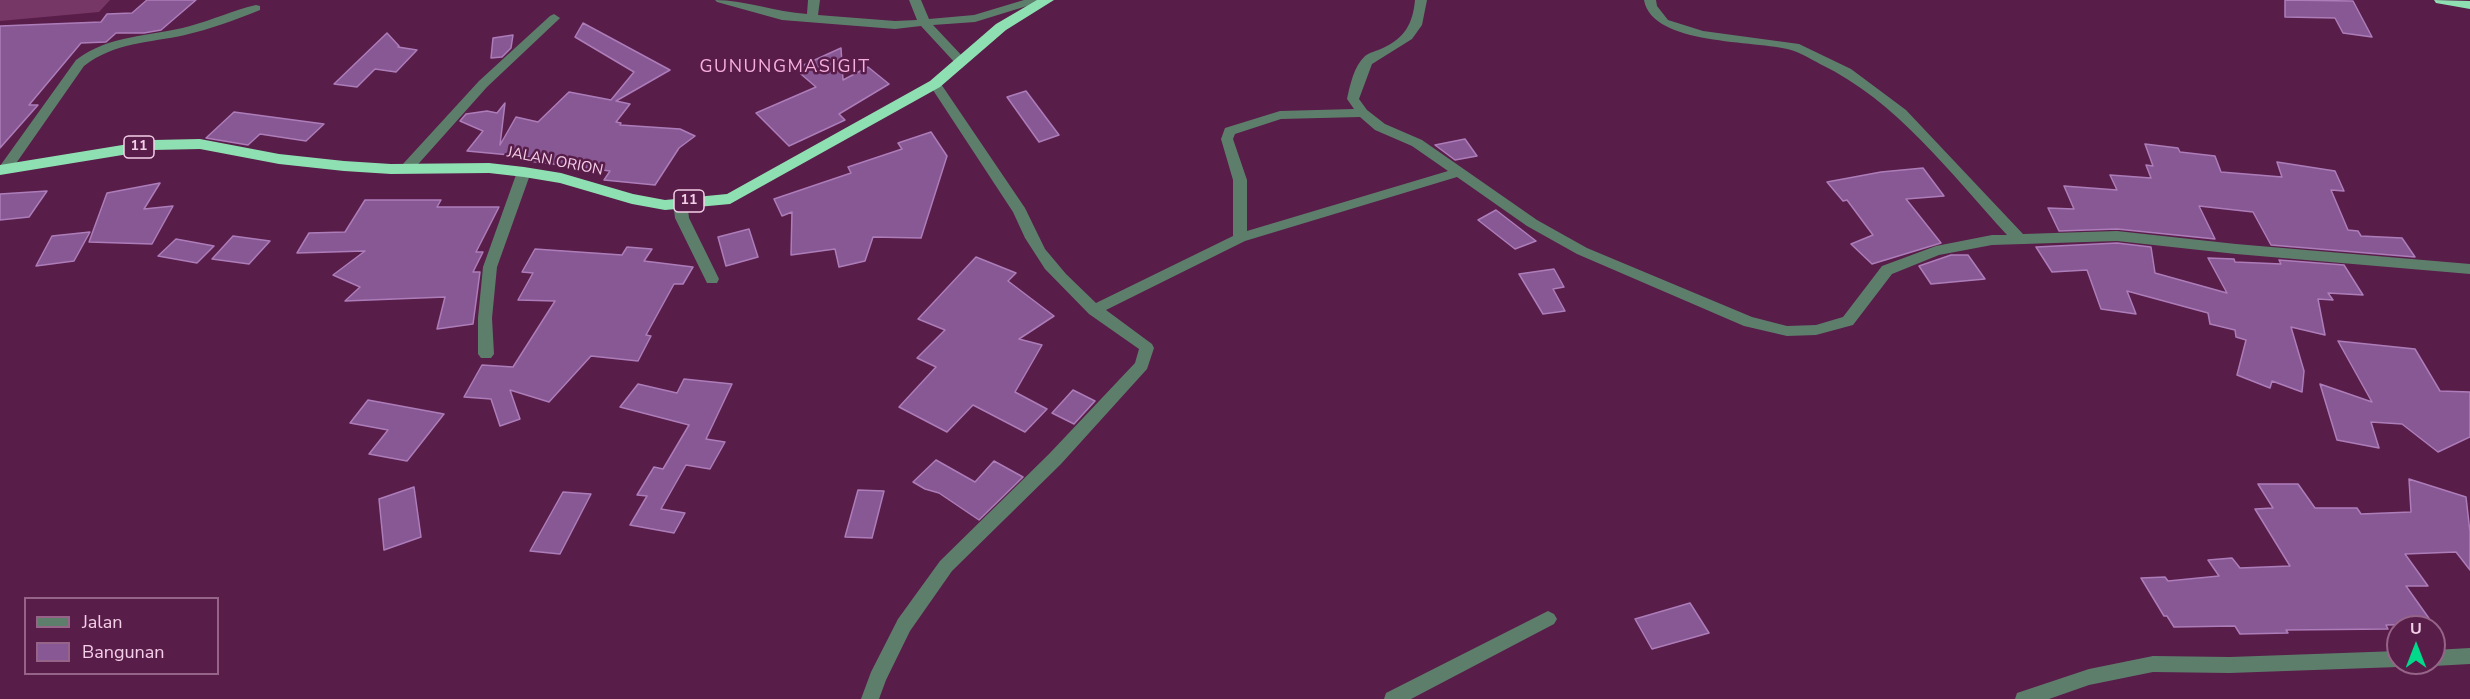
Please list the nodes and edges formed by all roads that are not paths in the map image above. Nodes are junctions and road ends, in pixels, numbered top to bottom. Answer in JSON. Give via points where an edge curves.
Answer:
{"nodes":[{"id":1,"x":721,"y":0,"type":"edge"},
{"id":2,"x":814,"y":0,"type":"edge"},
{"id":3,"x":915,"y":0,"type":"edge"},
{"id":4,"x":1036,"y":0,"type":"edge"},
{"id":5,"x":1047,"y":0,"type":"edge"},
{"id":6,"x":1421,"y":0,"type":"edge"},
{"id":7,"x":1650,"y":0,"type":"edge"},
{"id":8,"x":2442,"y":0,"type":"edge"},
{"id":9,"x":2470,"y":5,"type":"edge"},
{"id":10,"x":256,"y":8,"type":"dead end"},
{"id":11,"x":554,"y":18,"type":"dead end"},
{"id":12,"x":812,"y":19,"type":"junction"},
{"id":13,"x":925,"y":24,"type":"junction"},
{"id":14,"x":961,"y":62,"type":"junction"},
{"id":15,"x":935,"y":84,"type":"junction"},
{"id":16,"x":1362,"y":113,"type":"junction"},
{"id":17,"x":407,"y":168,"type":"junction"},
{"id":18,"x":2,"y":169,"type":"edge"},
{"id":19,"x":524,"y":172,"type":"junction"},
{"id":20,"x":1457,"y":173,"type":"junction"},
{"id":21,"x":680,"y":202,"type":"junction"},
{"id":22,"x":1240,"y":238,"type":"junction"},
{"id":23,"x":2019,"y":239,"type":"junction"},
{"id":24,"x":2470,"y":268,"type":"edge"},
{"id":25,"x":712,"y":279,"type":"dead end"},
{"id":26,"x":1094,"y":310,"type":"junction"},
{"id":27,"x":486,"y":354,"type":"dead end"},
{"id":28,"x":1548,"y":619,"type":"dead end"},
{"id":29,"x":2470,"y":656,"type":"edge"},
{"id":30,"x":2446,"y":657,"type":"edge"},
{"id":31,"x":2386,"y":659,"type":"edge"},
{"id":32,"x":870,"y":699,"type":"edge"},
{"id":33,"x":1393,"y":699,"type":"edge"},
{"id":34,"x":2024,"y":699,"type":"edge"}],
"edges":[{"from":1,"to":12,"type":"street","via":[[782,16]]},
{"from":2,"to":12,"type":"street"},
{"from":3,"to":13,"type":"street"},
{"from":4,"to":13,"type":"street","via":[[975,18]]},
{"from":5,"to":14,"type":"highway","name":"JALAN ORION","number":"11","via":[[1001,27]]},
{"from":6,"to":16,"type":"street","via":[[1420,21],[1413,33],[1370,58],[1358,79],[1353,99]]},
{"from":7,"to":23,"type":"street","via":[[1664,22],[1701,34],[1795,47],[1847,72],[1902,113]]},
{"from":8,"to":9,"type":"highway"},
{"from":10,"to":18,"type":"street","via":[[193,29],[116,42],[88,55]]},
{"from":11,"to":17,"type":"street","via":[[483,84]]},
{"from":12,"to":13,"type":"street","via":[[895,26]]},
{"from":13,"to":14,"type":"street"},
{"from":14,"to":15,"type":"highway","name":"JALAN ORION","number":"11"},
{"from":15,"to":21,"type":"highway","name":"JALAN ORION","number":"11","via":[[730,199]]},
{"from":15,"to":26,"type":"street","via":[[1020,212],[1025,230],[1058,273]]},
{"from":16,"to":20,"type":"street","via":[[1380,127],[1417,144]]},
{"from":16,"to":22,"type":"street","via":[[1280,115],[1230,131],[1227,139],[1240,180]]},
{"from":17,"to":18,"type":"highway","name":"JALAN ORION","number":"11","via":[[279,159],[200,144],[153,145]]},
{"from":17,"to":19,"type":"highway","name":"JALAN ORION","number":"11"},
{"from":19,"to":21,"type":"highway","name":"JALAN ORION","number":"11","via":[[561,178],[632,199],[665,205]]},
{"from":19,"to":27,"type":"street","via":[[490,267]]},
{"from":20,"to":22,"type":"street"},
{"from":20,"to":23,"type":"street","via":[[1582,251],[1749,322],[1787,331],[1816,330],[1848,321],[1887,270],[1936,252],[1992,240]]},
{"from":21,"to":25,"type":"street","via":[[682,218]]},
{"from":22,"to":26,"type":"street"},
{"from":23,"to":24,"type":"street","via":[[2117,236]]},
{"from":26,"to":32,"type":"street","via":[[1135,335],[1147,348],[1142,365],[946,566],[904,625]]},
{"from":28,"to":33,"type":"street"},
{"from":29,"to":30,"type":"street"},
{"from":31,"to":34,"type":"street","via":[[2153,664],[2089,677]]}]}
